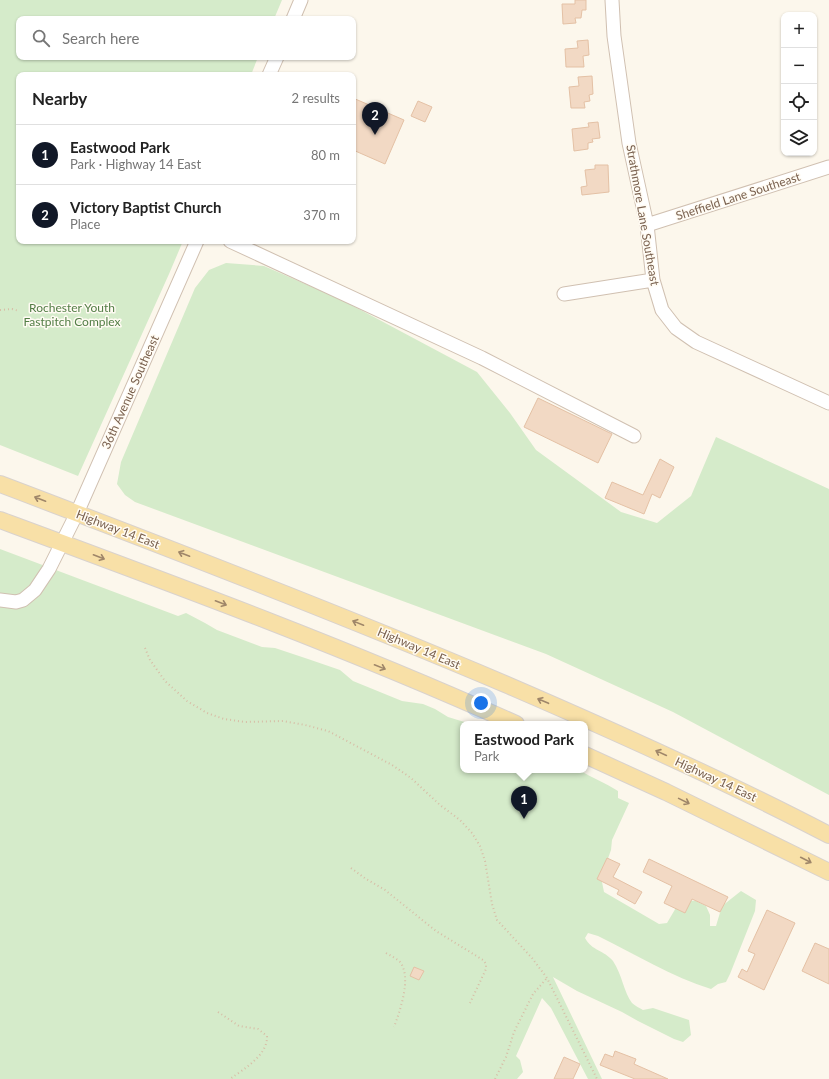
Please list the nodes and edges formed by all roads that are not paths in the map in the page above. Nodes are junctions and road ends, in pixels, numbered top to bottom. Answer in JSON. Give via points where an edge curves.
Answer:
{"nodes":[{"id":1,"x":301,"y":0,"type":"edge"},
{"id":2,"x":612,"y":0,"type":"edge"},
{"id":3,"x":294,"y":16,"type":"edge"},
{"id":4,"x":276,"y":60,"type":"edge"},
{"id":5,"x":270,"y":72,"type":"edge"},
{"id":6,"x":829,"y":167,"type":"edge"},
{"id":7,"x":647,"y":225,"type":"junction"},
{"id":8,"x":196,"y":244,"type":"edge"},
{"id":9,"x":236,"y":244,"type":"edge"},
{"id":10,"x":653,"y":280,"type":"junction"},
{"id":11,"x":564,"y":294,"type":"dead end"},
{"id":12,"x":829,"y":403,"type":"edge"},
{"id":13,"x":634,"y":436,"type":"dead end"},
{"id":14,"x":0,"y":484,"type":"edge"},
{"id":15,"x":77,"y":513,"type":"junction"},
{"id":16,"x":0,"y":520,"type":"edge"},
{"id":17,"x":63,"y":543,"type":"junction"},
{"id":18,"x":0,"y":600,"type":"edge"},
{"id":19,"x":509,"y":721,"type":"edge"},
{"id":20,"x":588,"y":756,"type":"edge"},
{"id":21,"x":829,"y":835,"type":"edge"},
{"id":22,"x":829,"y":872,"type":"edge"}],
"edges":[{"from":1,"to":3,"type":"street"},
{"from":2,"to":7,"type":"street","name":"Strathmore Lane Southeast","via":[[614,36],[629,143]]},
{"from":4,"to":5,"type":"street"},
{"from":6,"to":7,"type":"street","name":"Sheffield Lane Southeast"},
{"from":7,"to":10,"type":"street","name":"Strathmore Lane Southeast"},
{"from":8,"to":15,"type":"street","name":"36th Avenue Southeast"},
{"from":9,"to":13,"type":"street","via":[[482,358]]},
{"from":10,"to":11,"type":"street"},
{"from":10,"to":12,"type":"street","name":"Strathmore Lane Southeast","via":[[662,310],[681,332],[696,342]]},
{"from":15,"to":14,"type":"main road","name":"Highway 14 East","one_way":true},
{"from":15,"to":17,"type":"street","name":"36th Avenue Southeast"},
{"from":21,"to":15,"type":"main road","name":"Highway 14 East","one_way":true,"via":[[649,748],[548,703],[296,597]]},
{"from":16,"to":17,"type":"main road"},
{"from":17,"to":18,"type":"street","name":"36th Avenue Southeast","via":[[35,590],[16,602]]},
{"from":17,"to":19,"type":"main road","one_way":true,"via":[[321,642]]},
{"from":20,"to":22,"type":"main road","one_way":true}]}
